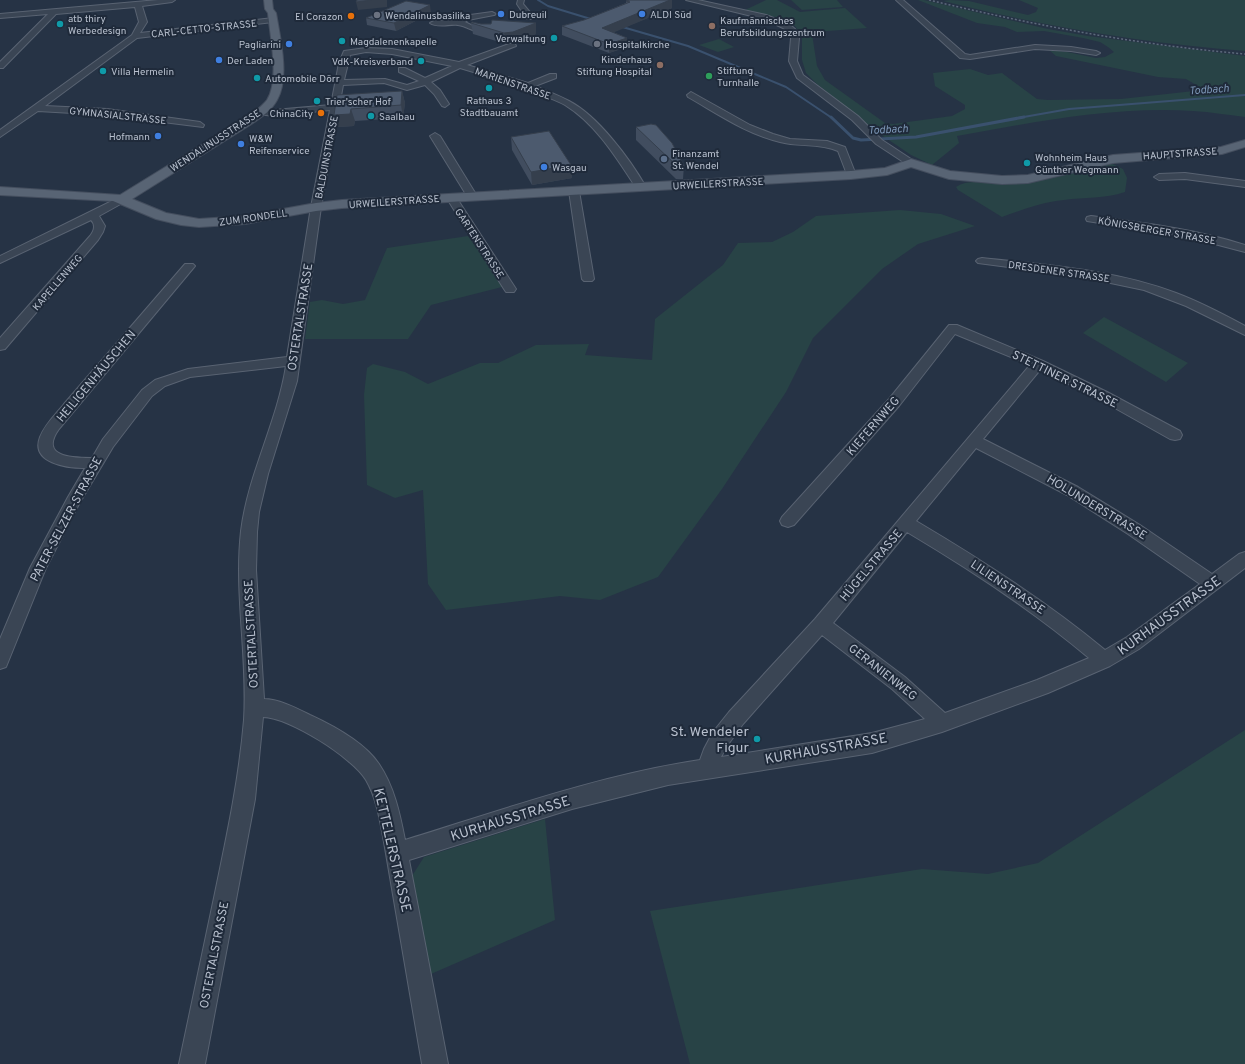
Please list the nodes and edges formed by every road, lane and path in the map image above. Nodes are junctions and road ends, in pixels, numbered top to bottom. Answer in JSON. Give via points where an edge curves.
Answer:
{"nodes":[{"id":1,"x":172,"y":0,"type":"edge"},
{"id":2,"x":268,"y":0,"type":"edge"},
{"id":3,"x":276,"y":0,"type":"edge"},
{"id":4,"x":521,"y":0,"type":"edge"},
{"id":5,"x":689,"y":0,"type":"edge"},
{"id":6,"x":899,"y":0,"type":"edge"},
{"id":7,"x":139,"y":3,"type":"edge"},
{"id":8,"x":55,"y":11,"type":"junction"},
{"id":9,"x":492,"y":14,"type":"dead end"},
{"id":10,"x":0,"y":16,"type":"edge"},
{"id":11,"x":273,"y":16,"type":"junction"},
{"id":12,"x":530,"y":18,"type":"dead end"},
{"id":13,"x":434,"y":23,"type":"dead end"},
{"id":14,"x":461,"y":23,"type":"junction"},
{"id":15,"x":489,"y":31,"type":"edge"},
{"id":16,"x":134,"y":36,"type":"junction"},
{"id":17,"x":512,"y":46,"type":"edge"},
{"id":18,"x":347,"y":53,"type":"joint"},
{"id":19,"x":1096,"y":53,"type":"dead end"},
{"id":20,"x":459,"y":65,"type":"junction"},
{"id":21,"x":0,"y":66,"type":"edge"},
{"id":22,"x":402,"y":70,"type":"dead end"},
{"id":23,"x":543,"y":73,"type":"dead end"},
{"id":24,"x":553,"y":76,"type":"dead end"},
{"id":25,"x":426,"y":81,"type":"junction"},
{"id":26,"x":341,"y":83,"type":"junction"},
{"id":27,"x":516,"y":83,"type":"junction"},
{"id":28,"x":526,"y":87,"type":"junction"},
{"id":29,"x":691,"y":95,"type":"dead end"},
{"id":30,"x":446,"y":104,"type":"dead end"},
{"id":31,"x":335,"y":107,"type":"junction"},
{"id":32,"x":36,"y":108,"type":"junction"},
{"id":33,"x":261,"y":112,"type":"junction"},
{"id":34,"x":200,"y":126,"type":"dead end"},
{"id":35,"x":0,"y":134,"type":"edge"},
{"id":36,"x":435,"y":136,"type":"dead end"},
{"id":37,"x":1245,"y":143,"type":"edge"},
{"id":38,"x":911,"y":163,"type":"junction"},
{"id":39,"x":851,"y":175,"type":"junction"},
{"id":40,"x":1159,"y":177,"type":"dead end"},
{"id":41,"x":1245,"y":178,"type":"edge"},
{"id":42,"x":1240,"y":183,"type":"edge"},
{"id":43,"x":641,"y":187,"type":"junction"},
{"id":44,"x":0,"y":191,"type":"edge"},
{"id":45,"x":574,"y":191,"type":"junction"},
{"id":46,"x":472,"y":196,"type":"junction"},
{"id":47,"x":451,"y":197,"type":"junction"},
{"id":48,"x":122,"y":199,"type":"junction"},
{"id":49,"x":316,"y":207,"type":"junction"},
{"id":50,"x":92,"y":216,"type":"junction"},
{"id":51,"x":1091,"y":219,"type":"dead end"},
{"id":52,"x":1245,"y":248,"type":"edge"},
{"id":53,"x":0,"y":260,"type":"edge"},
{"id":54,"x":982,"y":261,"type":"dead end"},
{"id":55,"x":189,"y":266,"type":"dead end"},
{"id":56,"x":588,"y":279,"type":"dead end"},
{"id":57,"x":510,"y":289,"type":"dead end"},
{"id":58,"x":953,"y":328,"type":"joint"},
{"id":59,"x":1245,"y":331,"type":"edge"},
{"id":60,"x":0,"y":346,"type":"edge"},
{"id":61,"x":293,"y":361,"type":"junction"},
{"id":62,"x":1038,"y":364,"type":"junction"},
{"id":63,"x":1175,"y":435,"type":"dead end"},
{"id":64,"x":975,"y":441,"type":"junction"},
{"id":65,"x":94,"y":463,"type":"junction"},
{"id":66,"x":788,"y":521,"type":"dead end"},
{"id":67,"x":906,"y":523,"type":"junction"},
{"id":68,"x":1245,"y":559,"type":"edge"},
{"id":69,"x":1213,"y":584,"type":"junction"},
{"id":70,"x":821,"y":624,"type":"junction"},
{"id":71,"x":1104,"y":660,"type":"junction"},
{"id":72,"x":0,"y":661,"type":"edge"},
{"id":73,"x":254,"y":708,"type":"junction"},
{"id":74,"x":942,"y":723,"type":"junction"},
{"id":75,"x":709,"y":768,"type":"junction"},
{"id":76,"x":397,"y":853,"type":"junction"},
{"id":77,"x":192,"y":1064,"type":"edge"},
{"id":78,"x":435,"y":1064,"type":"edge"}],
"edges":[{"from":1,"to":7,"type":"street"},
{"from":2,"to":11,"type":"main road","name":"WENDALINUSSTRASSE"},
{"from":3,"to":11,"type":"main road","name":"WENDALINUSSTRASSE"},
{"from":4,"to":12,"type":"street","via":[[520,4]]},
{"from":5,"to":38,"type":"street","via":[[766,17],[786,26],[795,38],[792,61],[800,76],[855,118],[879,142]]},
{"from":6,"to":19,"type":"street","via":[[963,56],[1035,47]]},
{"from":7,"to":8,"type":"street"},
{"from":7,"to":16,"type":"street","name":"GYMNASIALSTRASSE","via":[[143,22]]},
{"from":8,"to":10,"type":"street"},
{"from":8,"to":21,"type":"street"},
{"from":9,"to":14,"type":"street","via":[[466,18]]},
{"from":11,"to":16,"type":"street","name":"CARL-CETTO-STRASSE"},
{"from":11,"to":33,"type":"main road","name":"WENDALINUSSTRASSE","via":[[277,88],[274,97]]},
{"from":13,"to":14,"type":"street"},
{"from":14,"to":15,"type":"street","via":[[476,30]]},
{"from":16,"to":32,"type":"street","name":"GYMNASIALSTRASSE"},
{"from":17,"to":20,"type":"street"},
{"from":18,"to":20,"type":"street","name":"MARIENSTRASSE","via":[[389,51]]},
{"from":18,"to":26,"type":"street","name":"BALDUINSTRASSE"},
{"from":20,"to":25,"type":"street"},
{"from":20,"to":27,"type":"street","name":"MARIENSTRASSE"},
{"from":22,"to":25,"type":"street"},
{"from":23,"to":27,"type":"street"},
{"from":24,"to":28,"type":"street"},
{"from":25,"to":26,"type":"street","via":[[407,88],[385,81]]},
{"from":25,"to":30,"type":"street","via":[[435,88]]},
{"from":26,"to":31,"type":"street","name":"BALDUINSTRASSE"},
{"from":27,"to":28,"type":"street","name":"MARIENSTRASSE"},
{"from":28,"to":43,"type":"street","name":"MARIENSTRASSE","via":[[552,96],[578,111],[619,156]]},
{"from":29,"to":39,"type":"street","via":[[771,136],[784,140],[833,144],[842,149]]},
{"from":31,"to":33,"type":"street","name":"BALDUINSTRASSE"},
{"from":31,"to":49,"type":"street","name":"BALDUINSTRASSE"},
{"from":32,"to":34,"type":"street","name":"GYMNASIALSTRASSE","via":[[107,112]]},
{"from":32,"to":35,"type":"street","name":"GYMNASIALSTRASSE"},
{"from":33,"to":48,"type":"main road","name":"WENDALINUSSTRASSE"},
{"from":36,"to":46,"type":"street"},
{"from":37,"to":38,"type":"main road","name":"HAUPTSTRASSE","via":[[1222,150],[1113,159],[1028,179],[1002,180],[949,175]]},
{"from":38,"to":39,"type":"main road","name":"URWEILERSTRASSE","via":[[887,171]]},
{"from":39,"to":43,"type":"main road","name":"URWEILERSTRASSE"},
{"from":40,"to":42,"type":"street","via":[[1185,176]]},
{"from":41,"to":42,"type":"street"},
{"from":43,"to":45,"type":"main road","name":"URWEILERSTRASSE"},
{"from":44,"to":48,"type":"main road","name":"ZUM RONDELL"},
{"from":45,"to":46,"type":"main road","name":"URWEILERSTRASSE"},
{"from":45,"to":56,"type":"street"},
{"from":46,"to":47,"type":"main road","name":"URWEILERSTRASSE"},
{"from":47,"to":49,"type":"main road","name":"URWEILERSTRASSE"},
{"from":47,"to":57,"type":"street","name":"GARTENSTRASSE"},
{"from":48,"to":49,"type":"main road","name":"ZUM RONDELL","via":[[161,216],[199,223],[245,220]]},
{"from":48,"to":50,"type":"street"},
{"from":49,"to":61,"type":"street","name":"OSTERTALSTRASSE"},
{"from":50,"to":53,"type":"street"},
{"from":50,"to":60,"type":"street","name":"KAPELLENWEG","via":[[98,220],[99,231]]},
{"from":51,"to":52,"type":"street","name":"KÖNIGSBERGER STRASSE","via":[[1192,234]]},
{"from":54,"to":59,"type":"street","name":"DRESDENER STRASSE","via":[[1094,275],[1141,286],[1178,298]]},
{"from":55,"to":65,"type":"street","name":"HEILIGENHÄUSCHEN","via":[[65,413],[47,438],[45,446],[57,460]]},
{"from":58,"to":62,"type":"street","name":"STETTINER STRASSE"},
{"from":58,"to":66,"type":"street","name":"KIEFERNWEG","via":[[888,410]]},
{"from":61,"to":65,"type":"street","name":"PATER-SELZER-STRASSE","via":[[188,373],[160,383],[147,393],[132,411]]},
{"from":61,"to":73,"type":"street","name":"OSTERTALSTRASSE","via":[[284,407],[254,495],[249,532],[247,565]]},
{"from":62,"to":63,"type":"street","name":"STETTINER STRASSE"},
{"from":62,"to":64,"type":"street","name":"HÜGELSTRASSE"},
{"from":64,"to":67,"type":"street","name":"HÜGELSTRASSE"},
{"from":64,"to":69,"type":"street","name":"HOLUNDERSTRASSE","via":[[1052,479],[1119,519]]},
{"from":65,"to":72,"type":"street","name":"PATER-SELZER-STRASSE","via":[[38,568]]},
{"from":67,"to":70,"type":"street","name":"HÜGELSTRASSE"},
{"from":67,"to":71,"type":"street","name":"LILIENSTRASSE","via":[[978,566],[1044,611]]},
{"from":68,"to":69,"type":"street","name":"KURHAUSSTRASSE"},
{"from":69,"to":71,"type":"street","name":"KURHAUSSTRASSE","via":[[1133,643]]},
{"from":70,"to":74,"type":"street","name":"GERANIENWEG","via":[[900,684]]},
{"from":70,"to":75,"type":"street","name":"HÜGELSTRASSE","via":[[736,718],[710,756]]},
{"from":71,"to":74,"type":"street","name":"KURHAUSSTRASSE","via":[[1041,687]]},
{"from":73,"to":76,"type":"street","name":"KETTELERSTRASSE","via":[[269,708],[292,716],[333,739],[358,756],[372,770],[383,791]]},
{"from":73,"to":77,"type":"street","name":"OSTERTALSTRASSE","via":[[250,758]]},
{"from":74,"to":75,"type":"street","name":"KURHAUSSTRASSE","via":[[872,743]]},
{"from":75,"to":76,"type":"street","name":"KURHAUSSTRASSE","via":[[668,775],[572,799]]},
{"from":76,"to":78,"type":"street","name":"KETTELERSTRASSE"}]}
